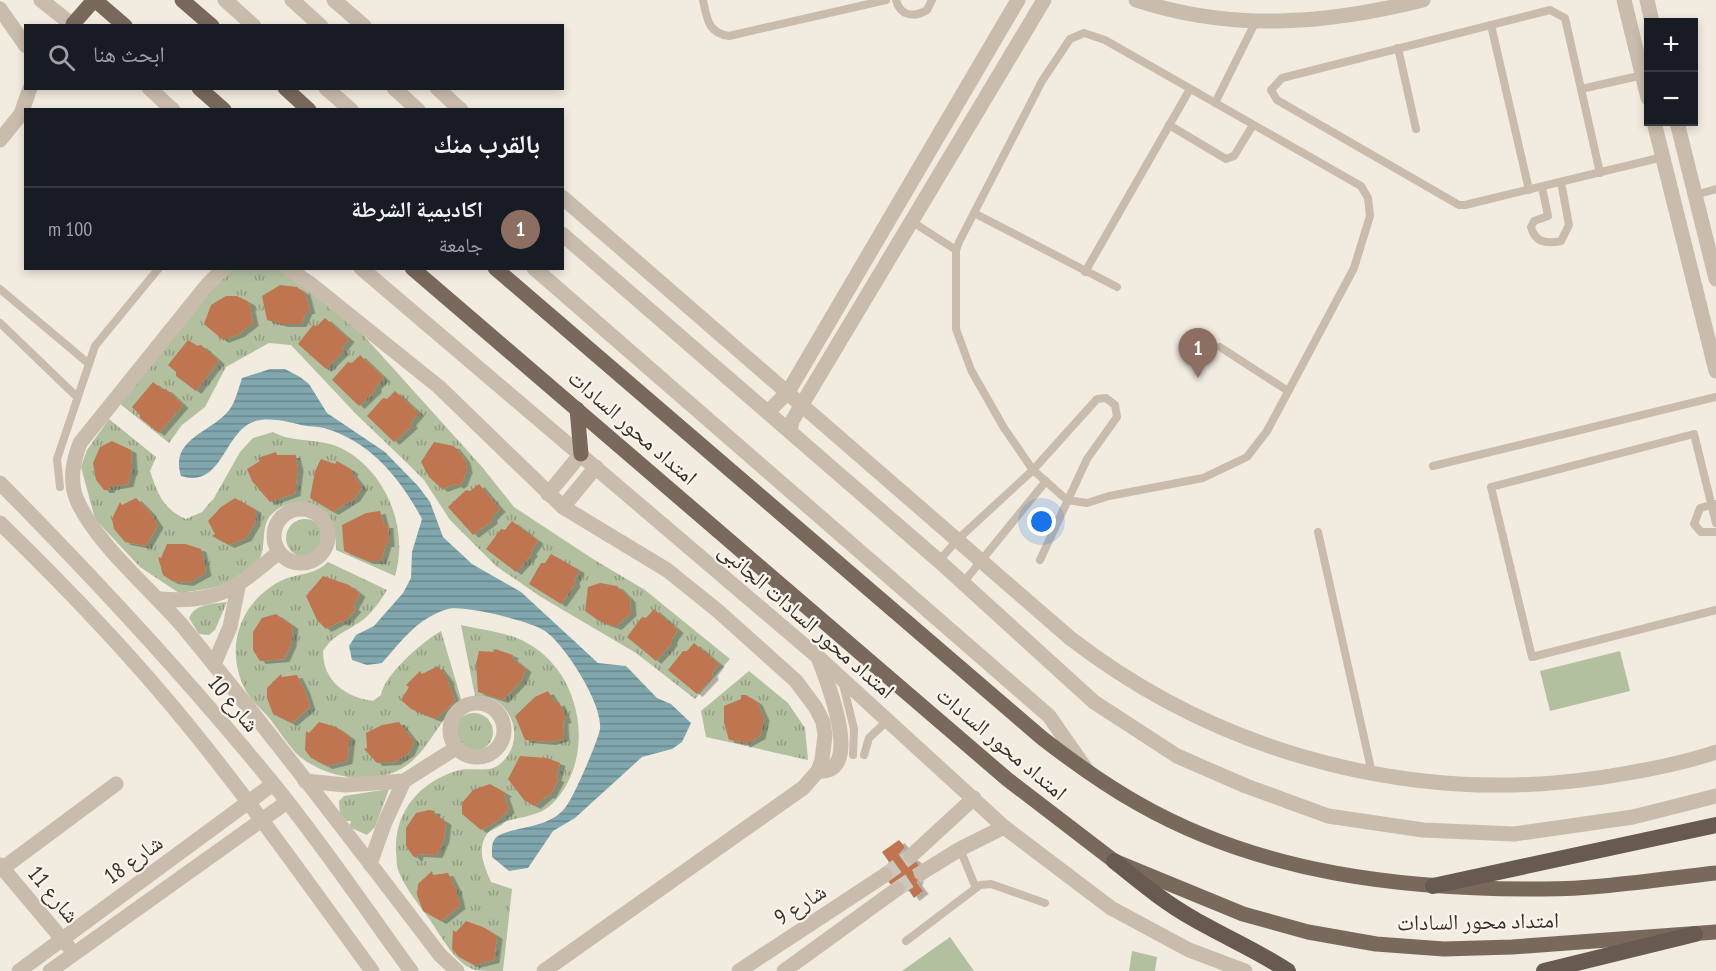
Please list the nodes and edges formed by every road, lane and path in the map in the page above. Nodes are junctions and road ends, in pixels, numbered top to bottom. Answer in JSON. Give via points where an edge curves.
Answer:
{"nodes":[{"id":1,"x":41,"y":0,"type":"edge"},
{"id":2,"x":94,"y":0,"type":"edge"},
{"id":3,"x":182,"y":0,"type":"edge"},
{"id":4,"x":225,"y":0,"type":"edge"},
{"id":5,"x":292,"y":0,"type":"edge"},
{"id":6,"x":334,"y":0,"type":"edge"},
{"id":7,"x":703,"y":0,"type":"edge"},
{"id":8,"x":886,"y":0,"type":"edge"},
{"id":9,"x":896,"y":0,"type":"edge"},
{"id":10,"x":932,"y":0,"type":"edge"},
{"id":11,"x":1017,"y":0,"type":"edge"},
{"id":12,"x":1044,"y":0,"type":"edge"},
{"id":13,"x":1136,"y":0,"type":"edge"},
{"id":14,"x":1423,"y":0,"type":"edge"},
{"id":15,"x":1624,"y":0,"type":"edge"},
{"id":16,"x":1647,"y":0,"type":"edge"},
{"id":17,"x":0,"y":9,"type":"edge"},
{"id":18,"x":1651,"y":18,"type":"edge"},
{"id":19,"x":1255,"y":23,"type":"junction"},
{"id":20,"x":73,"y":24,"type":"edge"},
{"id":21,"x":75,"y":24,"type":"edge"},
{"id":22,"x":123,"y":24,"type":"edge"},
{"id":23,"x":210,"y":24,"type":"edge"},
{"id":24,"x":252,"y":24,"type":"edge"},
{"id":25,"x":319,"y":24,"type":"edge"},
{"id":26,"x":362,"y":24,"type":"edge"},
{"id":27,"x":1491,"y":25,"type":"junction"},
{"id":28,"x":24,"y":43,"type":"edge"},
{"id":29,"x":1398,"y":48,"type":"junction"},
{"id":30,"x":1643,"y":75,"type":"junction"},
{"id":31,"x":1644,"y":80,"type":"edge"},
{"id":32,"x":1190,"y":89,"type":"junction"},
{"id":33,"x":1581,"y":89,"type":"junction"},
{"id":34,"x":29,"y":90,"type":"edge"},
{"id":35,"x":151,"y":90,"type":"edge"},
{"id":36,"x":201,"y":90,"type":"edge"},
{"id":37,"x":287,"y":90,"type":"edge"},
{"id":38,"x":328,"y":90,"type":"edge"},
{"id":39,"x":396,"y":90,"type":"edge"},
{"id":40,"x":439,"y":90,"type":"edge"},
{"id":41,"x":1215,"y":103,"type":"junction"},
{"id":42,"x":171,"y":108,"type":"edge"},
{"id":43,"x":222,"y":108,"type":"edge"},
{"id":44,"x":307,"y":108,"type":"edge"},
{"id":45,"x":349,"y":108,"type":"edge"},
{"id":46,"x":416,"y":108,"type":"edge"},
{"id":47,"x":459,"y":108,"type":"edge"},
{"id":48,"x":1169,"y":125,"type":"junction"},
{"id":49,"x":1253,"y":125,"type":"junction"},
{"id":50,"x":1655,"y":126,"type":"edge"},
{"id":51,"x":1678,"y":126,"type":"edge"},
{"id":52,"x":1416,"y":129,"type":"dead end"},
{"id":53,"x":0,"y":140,"type":"edge"},
{"id":54,"x":1663,"y":158,"type":"junction"},
{"id":55,"x":1600,"y":173,"type":"junction"},
{"id":56,"x":1562,"y":182,"type":"junction"},
{"id":57,"x":1542,"y":187,"type":"junction"},
{"id":58,"x":1716,"y":189,"type":"edge"},
{"id":59,"x":1529,"y":190,"type":"junction"},
{"id":60,"x":1695,"y":195,"type":"junction"},
{"id":61,"x":564,"y":199,"type":"edge"},
{"id":62,"x":974,"y":213,"type":"junction"},
{"id":63,"x":910,"y":220,"type":"junction"},
{"id":64,"x":564,"y":236,"type":"edge"},
{"id":65,"x":957,"y":250,"type":"junction"},
{"id":66,"x":157,"y":270,"type":"edge"},
{"id":67,"x":222,"y":270,"type":"edge"},
{"id":68,"x":290,"y":270,"type":"edge"},
{"id":69,"x":363,"y":270,"type":"edge"},
{"id":70,"x":414,"y":270,"type":"edge"},
{"id":71,"x":497,"y":270,"type":"edge"},
{"id":72,"x":536,"y":270,"type":"edge"},
{"id":73,"x":1085,"y":272,"type":"junction"},
{"id":74,"x":1716,"y":279,"type":"edge"},
{"id":75,"x":1117,"y":287,"type":"dead end"},
{"id":76,"x":0,"y":289,"type":"edge"},
{"id":77,"x":0,"y":323,"type":"edge"},
{"id":78,"x":1220,"y":347,"type":"dead end"},
{"id":79,"x":89,"y":364,"type":"junction"},
{"id":80,"x":1716,"y":371,"type":"edge"},
{"id":81,"x":1288,"y":391,"type":"junction"},
{"id":82,"x":788,"y":392,"type":"junction"},
{"id":83,"x":1716,"y":397,"type":"edge"},
{"id":84,"x":77,"y":398,"type":"junction"},
{"id":85,"x":803,"y":405,"type":"junction"},
{"id":86,"x":578,"y":409,"type":"junction"},
{"id":87,"x":768,"y":412,"type":"junction"},
{"id":88,"x":790,"y":431,"type":"junction"},
{"id":89,"x":581,"y":454,"type":"junction"},
{"id":90,"x":1433,"y":466,"type":"dead end"},
{"id":91,"x":596,"y":467,"type":"junction"},
{"id":92,"x":1033,"y":470,"type":"junction"},
{"id":93,"x":1046,"y":482,"type":"junction"},
{"id":94,"x":0,"y":483,"type":"edge"},
{"id":95,"x":60,"y":487,"type":"dead end"},
{"id":96,"x":548,"y":494,"type":"junction"},
{"id":97,"x":1066,"y":500,"type":"junction"},
{"id":98,"x":1714,"y":505,"type":"edge"},
{"id":99,"x":563,"y":507,"type":"junction"},
{"id":100,"x":0,"y":523,"type":"edge"},
{"id":101,"x":1716,"y":523,"type":"edge"},
{"id":102,"x":1318,"y":532,"type":"dead end"},
{"id":103,"x":1716,"y":532,"type":"edge"},
{"id":104,"x":957,"y":540,"type":"junction"},
{"id":105,"x":279,"y":552,"type":"dead end"},
{"id":106,"x":1040,"y":560,"type":"dead end"},
{"id":107,"x":939,"y":561,"type":"junction"},
{"id":108,"x":981,"y":563,"type":"junction"},
{"id":109,"x":963,"y":583,"type":"junction"},
{"id":110,"x":238,"y":586,"type":"junction"},
{"id":111,"x":160,"y":599,"type":"junction"},
{"id":112,"x":1716,"y":610,"type":"edge"},
{"id":113,"x":818,"y":657,"type":"junction"},
{"id":114,"x":214,"y":664,"type":"junction"},
{"id":115,"x":842,"y":679,"type":"junction"},
{"id":116,"x":888,"y":720,"type":"junction"},
{"id":117,"x":456,"y":748,"type":"dead end"},
{"id":118,"x":1716,"y":752,"type":"edge"},
{"id":119,"x":853,"y":755,"type":"dead end"},
{"id":120,"x":864,"y":755,"type":"dead end"},
{"id":121,"x":818,"y":771,"type":"junction"},
{"id":122,"x":1089,"y":774,"type":"junction"},
{"id":123,"x":1373,"y":774,"type":"junction"},
{"id":124,"x":305,"y":781,"type":"junction"},
{"id":125,"x":404,"y":782,"type":"junction"},
{"id":126,"x":116,"y":784,"type":"dead end"},
{"id":127,"x":273,"y":784,"type":"junction"},
{"id":128,"x":1716,"y":796,"type":"edge"},
{"id":129,"x":974,"y":798,"type":"junction"},
{"id":130,"x":287,"y":802,"type":"junction"},
{"id":131,"x":249,"y":803,"type":"junction"},
{"id":132,"x":262,"y":820,"type":"junction"},
{"id":133,"x":1716,"y":825,"type":"edge"},
{"id":134,"x":1004,"y":827,"type":"junction"},
{"id":135,"x":960,"y":849,"type":"junction"},
{"id":136,"x":911,"y":856,"type":"tunnel mouth"},
{"id":137,"x":1114,"y":861,"type":"junction"},
{"id":138,"x":370,"y":864,"type":"junction"},
{"id":139,"x":1,"y":866,"type":"edge"},
{"id":140,"x":921,"y":873,"type":"tunnel mouth"},
{"id":141,"x":1716,"y":873,"type":"edge"},
{"id":142,"x":885,"y":875,"type":"tunnel mouth"},
{"id":143,"x":975,"y":886,"type":"junction"},
{"id":144,"x":1433,"y":886,"type":"junction"},
{"id":145,"x":897,"y":890,"type":"tunnel mouth"},
{"id":146,"x":1045,"y":903,"type":"dead end"},
{"id":147,"x":1716,"y":932,"type":"edge"},
{"id":148,"x":1695,"y":934,"type":"junction"},
{"id":149,"x":62,"y":938,"type":"junction"},
{"id":150,"x":906,"y":941,"type":"dead end"},
{"id":151,"x":73,"y":953,"type":"junction"},
{"id":152,"x":19,"y":971,"type":"edge"},
{"id":153,"x":50,"y":971,"type":"edge"},
{"id":154,"x":372,"y":971,"type":"edge"},
{"id":155,"x":411,"y":971,"type":"edge"},
{"id":156,"x":457,"y":971,"type":"edge"},
{"id":157,"x":544,"y":971,"type":"edge"},
{"id":158,"x":739,"y":971,"type":"edge"},
{"id":159,"x":784,"y":971,"type":"edge"},
{"id":160,"x":1245,"y":971,"type":"edge"},
{"id":161,"x":1288,"y":971,"type":"edge"},
{"id":162,"x":1544,"y":971,"type":"edge"}],
"edges":[{"from":1,"to":20,"type":"street"},
{"from":2,"to":21,"type":"main road"},
{"from":2,"to":22,"type":"main road"},
{"from":3,"to":23,"type":"main road"},
{"from":4,"to":24,"type":"street"},
{"from":5,"to":25,"type":"street"},
{"from":6,"to":26,"type":"street"},
{"from":7,"to":8,"type":"lane","via":[[710,27],[729,36]]},
{"from":9,"to":10,"type":"lane","via":[[903,12],[911,16],[927,10]]},
{"from":11,"to":82,"type":"street"},
{"from":12,"to":63,"type":"street"},
{"from":13,"to":19,"type":"street"},
{"from":14,"to":19,"type":"street","via":[[1330,19]]},
{"from":15,"to":30,"type":"street"},
{"from":16,"to":18,"type":"street"},
{"from":17,"to":28,"type":"street"},
{"from":19,"to":41,"type":"lane"},
{"from":27,"to":29,"type":"lane"},
{"from":27,"to":33,"type":"lane","via":[[1545,11],[1560,13],[1565,18]]},
{"from":27,"to":59,"type":"lane"},
{"from":29,"to":52,"type":"lane"},
{"from":29,"to":59,"type":"lane","via":[[1282,78],[1273,84],[1271,93],[1451,202],[1465,205]]},
{"from":30,"to":31,"type":"street"},
{"from":30,"to":33,"type":"lane"},
{"from":32,"to":41,"type":"lane"},
{"from":32,"to":48,"type":"lane"},
{"from":32,"to":62,"type":"lane","via":[[1105,40],[1084,33],[1070,39],[1042,81]]},
{"from":33,"to":55,"type":"lane"},
{"from":34,"to":53,"type":"street","via":[[21,114]]},
{"from":35,"to":42,"type":"street"},
{"from":36,"to":43,"type":"main road"},
{"from":37,"to":44,"type":"main road"},
{"from":38,"to":45,"type":"street"},
{"from":39,"to":46,"type":"street"},
{"from":40,"to":47,"type":"street"},
{"from":41,"to":49,"type":"lane"},
{"from":48,"to":49,"type":"lane","via":[[1231,159]]},
{"from":48,"to":73,"type":"lane"},
{"from":49,"to":81,"type":"lane","via":[[1361,186],[1368,198],[1370,216],[1354,268]]},
{"from":50,"to":54,"type":"street"},
{"from":51,"to":60,"type":"street"},
{"from":54,"to":55,"type":"lane"},
{"from":54,"to":80,"type":"street"},
{"from":55,"to":56,"type":"lane"},
{"from":56,"to":57,"type":"lane"},
{"from":56,"to":57,"type":"lane","via":[[1569,225],[1561,241],[1550,244],[1536,237],[1531,227],[1534,221],[1548,216]]},
{"from":57,"to":59,"type":"lane"},
{"from":58,"to":60,"type":"lane"},
{"from":60,"to":74,"type":"street"},
{"from":61,"to":82,"type":"street"},
{"from":62,"to":65,"type":"lane"},
{"from":62,"to":73,"type":"lane"},
{"from":63,"to":65,"type":"lane"},
{"from":63,"to":85,"type":"street"},
{"from":64,"to":87,"type":"street"},
{"from":65,"to":92,"type":"lane","via":[[956,328],[971,370]]},
{"from":66,"to":79,"type":"lane","via":[[95,346]]},
{"from":67,"to":111,"type":"street","via":[[96,421],[75,457],[73,485],[83,512],[129,569]]},
{"from":68,"to":96,"type":"street","via":[[440,387]]},
{"from":69,"to":89,"type":"street","name":"امتداد محور السادات الجانبى"},
{"from":70,"to":86,"type":"main road","name":"امتداد محور السادات"},
{"from":71,"to":122,"type":"main road","name":"امتداد محور السادات"},
{"from":72,"to":122,"type":"street","via":[[1049,716]]},
{"from":73,"to":75,"type":"lane"},
{"from":76,"to":79,"type":"lane"},
{"from":77,"to":84,"type":"lane"},
{"from":78,"to":81,"type":"lane"},
{"from":79,"to":84,"type":"lane"},
{"from":81,"to":97,"type":"lane","via":[[1267,431],[1247,457],[1203,478],[1087,503]]},
{"from":82,"to":85,"type":"street"},
{"from":82,"to":87,"type":"street"},
{"from":83,"to":90,"type":"lane"},
{"from":84,"to":95,"type":"lane","via":[[57,459]]},
{"from":85,"to":88,"type":"street"},
{"from":85,"to":104,"type":"street"},
{"from":86,"to":89,"type":"main road"},
{"from":86,"to":137,"type":"main road","name":"امتداد محور السادات","via":[[1007,779]]},
{"from":87,"to":88,"type":"street"},
{"from":88,"to":107,"type":"street"},
{"from":89,"to":91,"type":"street","name":"امتداد محور السادات الجانبى"},
{"from":89,"to":96,"type":"street"},
{"from":91,"to":99,"type":"street"},
{"from":91,"to":113,"type":"street","name":"امتداد محور السادات الجانبى"},
{"from":92,"to":93,"type":"lane"},
{"from":92,"to":97,"type":"lane","via":[[1096,399],[1106,398],[1115,405],[1117,417],[1087,459]]},
{"from":92,"to":104,"type":"lane"},
{"from":93,"to":97,"type":"lane"},
{"from":93,"to":108,"type":"lane"},
{"from":94,"to":127,"type":"street","name":"شارع 10","via":[[103,588]]},
{"from":96,"to":99,"type":"street"},
{"from":97,"to":106,"type":"lane"},
{"from":98,"to":101,"type":"lane"},
{"from":98,"to":103,"type":"lane","via":[[1700,508],[1694,524],[1701,531]]},
{"from":98,"to":112,"type":"lane","via":[[1694,434],[1491,487],[1532,657]]},
{"from":99,"to":121,"type":"street","via":[[667,570],[796,681],[823,722],[825,747]]},
{"from":100,"to":131,"type":"street","via":[[143,673]]},
{"from":102,"to":123,"type":"lane"},
{"from":104,"to":107,"type":"lane"},
{"from":104,"to":108,"type":"street"},
{"from":105,"to":110,"type":"street"},
{"from":107,"to":109,"type":"street"},
{"from":108,"to":109,"type":"lane"},
{"from":108,"to":123,"type":"street","via":[[1093,656],[1159,698],[1243,738]]},
{"from":109,"to":128,"type":"street","via":[[1094,702],[1177,756],[1328,816],[1423,830],[1514,834],[1633,817]]},
{"from":110,"to":111,"type":"street","via":[[200,599]]},
{"from":110,"to":114,"type":"street","via":[[230,627]]},
{"from":111,"to":114,"type":"street"},
{"from":113,"to":115,"type":"street","name":"امتداد محور السادات الجانبى"},
{"from":113,"to":121,"type":"street","via":[[837,710],[841,738],[832,766]]},
{"from":114,"to":124,"type":"street"},
{"from":115,"to":116,"type":"street","name":"امتداد محور السادات الجانبى"},
{"from":115,"to":119,"type":"lane","via":[[854,729]]},
{"from":116,"to":120,"type":"lane","via":[[869,738]]},
{"from":116,"to":129,"type":"street","name":"امتداد محور السادات الجانبى"},
{"from":117,"to":125,"type":"street"},
{"from":118,"to":123,"type":"street","via":[[1607,777],[1525,786],[1449,784]]},
{"from":121,"to":157,"type":"street","via":[[803,788]]},
{"from":122,"to":144,"type":"main road","name":"امتداد محور السادات","via":[[1141,806],[1253,853],[1312,870],[1372,881]]},
{"from":124,"to":125,"type":"street","via":[[345,785]]},
{"from":124,"to":138,"type":"street"},
{"from":125,"to":138,"type":"street"},
{"from":126,"to":139,"type":"street"},
{"from":127,"to":130,"type":"street","name":"شارع 10"},
{"from":127,"to":131,"type":"street","name":"شارع 18"},
{"from":129,"to":134,"type":"street","name":"امتداد محور السادات الجانبى"},
{"from":129,"to":136,"type":"street"},
{"from":130,"to":132,"type":"street","name":"شارع 18"},
{"from":130,"to":155,"type":"street","name":"شارع 10"},
{"from":131,"to":132,"type":"street"},
{"from":131,"to":149,"type":"street","name":"شارع 18"},
{"from":132,"to":151,"type":"street","name":"شارع 18"},
{"from":132,"to":154,"type":"street"},
{"from":133,"to":144,"type":"highway"},
{"from":134,"to":135,"type":"street"},
{"from":134,"to":160,"type":"street","name":"امتداد محور السادات الجانبى","via":[[1111,908],[1189,950]]},
{"from":135,"to":140,"type":"street"},
{"from":135,"to":143,"type":"lane"},
{"from":137,"to":148,"type":"main road","name":"امتداد محور السادات","via":[[1243,914],[1308,932],[1376,944],[1444,949],[1512,947]]},
{"from":137,"to":161,"type":"highway","via":[[1193,919]]},
{"from":138,"to":156,"type":"street"},
{"from":139,"to":149,"type":"street","name":"شارع 11"},
{"from":141,"to":144,"type":"main road","name":"امتداد محور السادات","via":[[1546,889]]},
{"from":142,"to":158,"type":"street","name":"شارع 9"},
{"from":143,"to":146,"type":"lane","via":[[991,884]]},
{"from":143,"to":150,"type":"lane"},
{"from":145,"to":159,"type":"street","name":"شارع 9"},
{"from":147,"to":148,"type":"main road","name":"امتداد محور السادات"},
{"from":148,"to":162,"type":"highway"},
{"from":149,"to":151,"type":"street","name":"شارع 11"},
{"from":149,"to":152,"type":"street","name":"شارع 18"},
{"from":151,"to":153,"type":"street","name":"شارع 18"}]}
